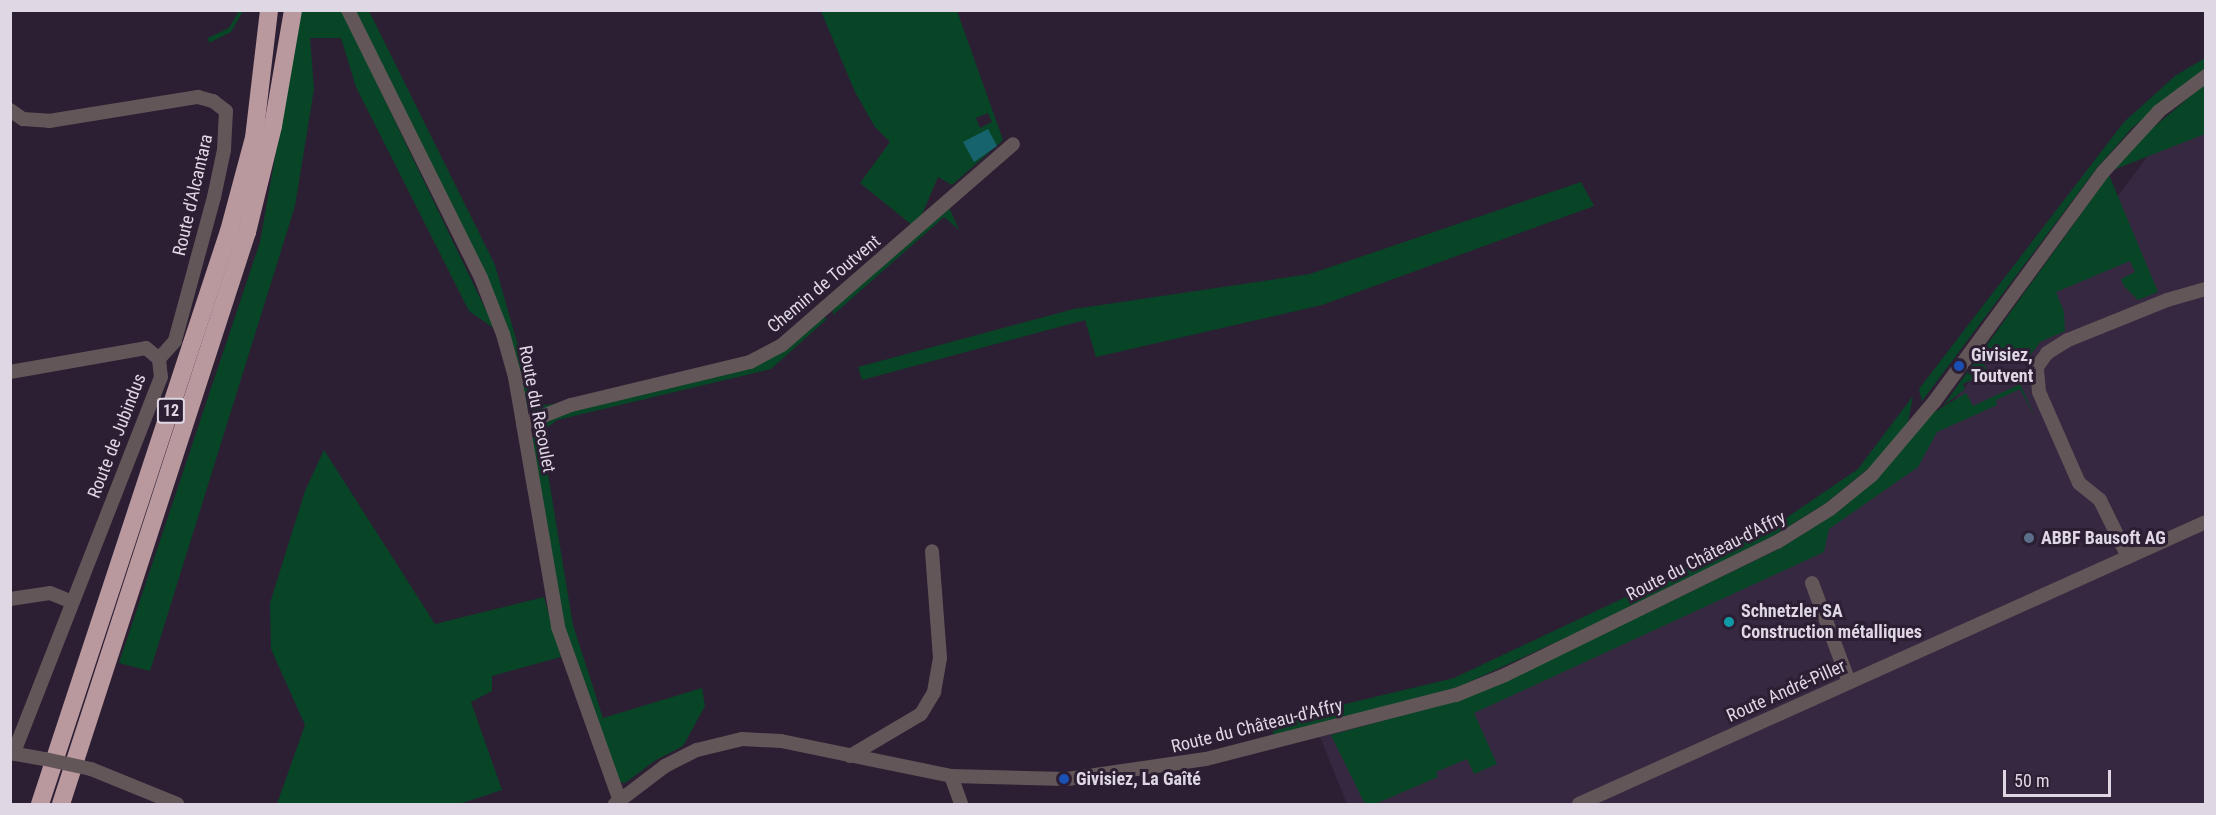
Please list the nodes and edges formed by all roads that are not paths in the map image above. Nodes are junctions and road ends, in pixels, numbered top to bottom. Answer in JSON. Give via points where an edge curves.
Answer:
{"nodes":[{"id":1,"x":269,"y":10,"type":"edge"},
{"id":2,"x":293,"y":10,"type":"edge"},
{"id":3,"x":348,"y":10,"type":"edge"},
{"id":4,"x":2205,"y":76,"type":"edge"},
{"id":5,"x":10,"y":110,"type":"edge"},
{"id":6,"x":1013,"y":144,"type":"dead end"},
{"id":7,"x":2205,"y":289,"type":"edge"},
{"id":8,"x":159,"y":359,"type":"junction"},
{"id":9,"x":10,"y":372,"type":"edge"},
{"id":10,"x":523,"y":424,"type":"junction"},
{"id":11,"x":2205,"y":522,"type":"edge"},
{"id":12,"x":932,"y":551,"type":"dead end"},
{"id":13,"x":2128,"y":557,"type":"junction"},
{"id":14,"x":1812,"y":583,"type":"dead end"},
{"id":15,"x":10,"y":599,"type":"edge"},
{"id":16,"x":72,"y":602,"type":"junction"},
{"id":17,"x":1849,"y":682,"type":"junction"},
{"id":18,"x":12,"y":753,"type":"edge"},
{"id":19,"x":850,"y":756,"type":"junction"},
{"id":20,"x":951,"y":776,"type":"junction"},
{"id":21,"x":617,"y":803,"type":"edge"},
{"id":22,"x":40,"y":804,"type":"edge"},
{"id":23,"x":62,"y":804,"type":"edge"},
{"id":24,"x":177,"y":804,"type":"edge"},
{"id":25,"x":961,"y":804,"type":"edge"},
{"id":26,"x":1579,"y":804,"type":"edge"}],
"edges":[{"from":1,"to":22,"type":"highway","number":"12","via":[[254,138],[230,231]]},
{"from":2,"to":23,"type":"highway","number":"12","via":[[273,126],[247,232]]},
{"from":3,"to":10,"type":"street","name":"Route du Recoulet","via":[[481,278],[503,334]]},
{"from":4,"to":20,"type":"street","name":"Route du Château-d'Affry","via":[[2159,111],[2103,172],[1934,402],[1872,475],[1830,509],[1777,542],[1505,675],[1456,695],[1167,767],[1067,779]]},
{"from":5,"to":8,"type":"street","name":"Route d'Alcantara","via":[[23,119],[49,121],[198,97],[213,101],[226,111],[224,150],[214,197],[175,341]]},
{"from":6,"to":10,"type":"street","name":"Chemin de Toutvent","via":[[782,345],[750,362],[572,405]]},
{"from":7,"to":13,"type":"street","via":[[2174,297],[2068,340],[2047,353],[2037,367],[2038,392],[2079,483],[2100,500]]},
{"from":8,"to":9,"type":"street","name":"Route de Jubindus","via":[[146,348]]},
{"from":8,"to":16,"type":"street","name":"Route de Jubindus","via":[[161,378]]},
{"from":10,"to":21,"type":"street","name":"Route du Recoulet","via":[[558,627]]},
{"from":11,"to":13,"type":"street","name":"Route André-Piller"},
{"from":12,"to":19,"type":"street","via":[[940,658],[934,692],[921,714]]},
{"from":13,"to":17,"type":"street","name":"Route André-Piller"},
{"from":14,"to":17,"type":"street"},
{"from":15,"to":16,"type":"street","via":[[50,593]]},
{"from":16,"to":18,"type":"street","name":"Route de Jubindus"},
{"from":17,"to":26,"type":"street","name":"Route André-Piller"},
{"from":18,"to":24,"type":"street","bridge":true,"via":[[92,769]]},
{"from":19,"to":20,"type":"street","name":"Route du Château-d'Affry"},
{"from":19,"to":21,"type":"street","name":"Route du Château-d'Affry","via":[[781,741],[742,739],[697,750],[666,766]]},
{"from":20,"to":25,"type":"street"}]}
